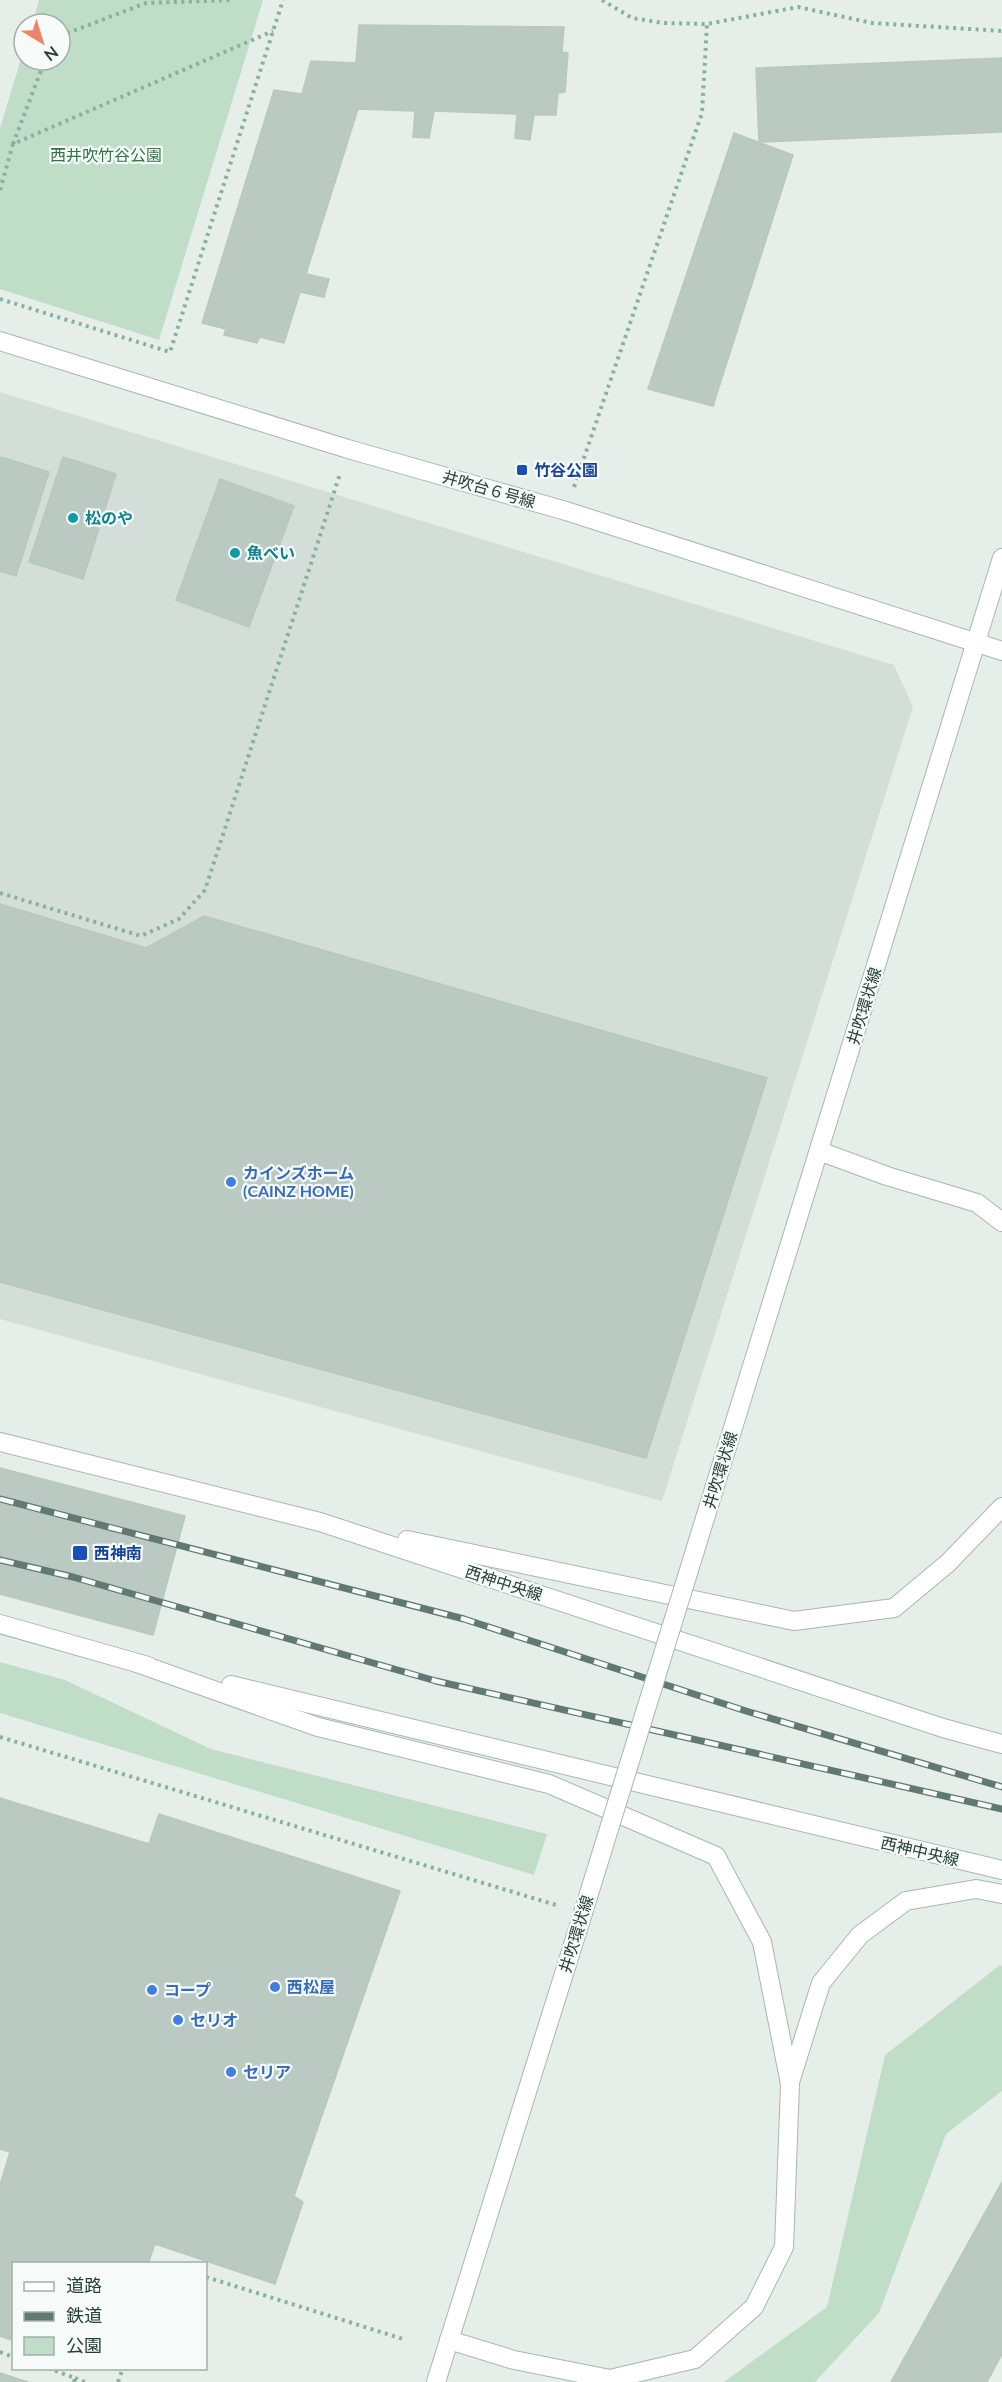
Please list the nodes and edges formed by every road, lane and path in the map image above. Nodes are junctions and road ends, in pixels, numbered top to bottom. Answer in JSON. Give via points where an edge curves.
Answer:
{"nodes":[{"id":1,"x":232,"y":0,"type":"edge"},
{"id":2,"x":283,"y":0,"type":"edge"},
{"id":3,"x":602,"y":0,"type":"edge"},
{"id":4,"x":801,"y":0,"type":"edge"},
{"id":5,"x":798,"y":7,"type":"junction"},
{"id":6,"x":707,"y":24,"type":"junction"},
{"id":7,"x":72,"y":31,"type":"edge"},
{"id":8,"x":273,"y":31,"type":"junction"},
{"id":9,"x":1002,"y":31,"type":"edge"},
{"id":10,"x":40,"y":72,"type":"edge"},
{"id":11,"x":13,"y":144,"type":"junction"},
{"id":12,"x":0,"y":190,"type":"edge"},
{"id":13,"x":0,"y":299,"type":"edge"},
{"id":14,"x":0,"y":341,"type":"edge"},
{"id":15,"x":348,"y":449,"type":"junction"},
{"id":16,"x":566,"y":511,"type":"junction"},
{"id":17,"x":1002,"y":558,"type":"edge"},
{"id":18,"x":975,"y":643,"type":"junction"},
{"id":19,"x":1002,"y":651,"type":"edge"},
{"id":20,"x":0,"y":893,"type":"edge"},
{"id":21,"x":819,"y":1151,"type":"junction"},
{"id":22,"x":1002,"y":1222,"type":"edge"},
{"id":23,"x":0,"y":1442,"type":"edge"},
{"id":24,"x":1002,"y":1507,"type":"edge"},
{"id":25,"x":320,"y":1522,"type":"junction"},
{"id":26,"x":0,"y":1624,"type":"edge"},
{"id":27,"x":137,"y":1663,"type":"junction"},
{"id":28,"x":0,"y":1737,"type":"edge"},
{"id":29,"x":1002,"y":1744,"type":"edge"},
{"id":30,"x":1002,"y":1870,"type":"edge"},
{"id":31,"x":1002,"y":1894,"type":"edge"},
{"id":32,"x":583,"y":1913,"type":"junction"},
{"id":33,"x":790,"y":2084,"type":"junction"},
{"id":34,"x":207,"y":2277,"type":"edge"},
{"id":35,"x":403,"y":2339,"type":"dead end"},
{"id":36,"x":449,"y":2340,"type":"junction"},
{"id":37,"x":52,"y":2370,"type":"edge"},
{"id":38,"x":74,"y":2380,"type":"edge"},
{"id":39,"x":85,"y":2382,"type":"edge"},
{"id":40,"x":436,"y":2382,"type":"edge"}],
"edges":[{"from":1,"to":7,"type":"path","via":[[146,3]]},
{"from":2,"to":8,"type":"path"},
{"from":3,"to":6,"type":"path","via":[[632,18]]},
{"from":4,"to":5,"type":"path"},
{"from":5,"to":6,"type":"path"},
{"from":5,"to":9,"type":"path","via":[[872,23]]},
{"from":6,"to":16,"type":"path","via":[[702,113]]},
{"from":8,"to":11,"type":"path"},
{"from":8,"to":13,"type":"path","via":[[170,352]]},
{"from":10,"to":11,"type":"path"},
{"from":11,"to":12,"type":"path"},
{"from":14,"to":15,"type":"street","name":"井吹台６号線"},
{"from":15,"to":16,"type":"street","name":"井吹台６号線"},
{"from":15,"to":20,"type":"path","via":[[205,890],[179,919],[141,936]]},
{"from":16,"to":18,"type":"street","name":"井吹台６号線"},
{"from":17,"to":18,"type":"street","name":"井吹環状線"},
{"from":18,"to":19,"type":"street","name":"井吹台６号線"},
{"from":18,"to":21,"type":"street","name":"井吹環状線"},
{"from":21,"to":22,"type":"street","via":[[977,1203]]},
{"from":21,"to":32,"type":"street","name":"井吹環状線","bridge":true},
{"from":23,"to":25,"type":"street","name":"西神中央線"},
{"from":24,"to":25,"type":"street","via":[[948,1563],[894,1608],[794,1621]]},
{"from":25,"to":29,"type":"street","name":"西神中央線","via":[[943,1728]]},
{"from":26,"to":27,"type":"street","name":"西神中央線"},
{"from":27,"to":30,"type":"street","name":"西神中央線"},
{"from":27,"to":33,"type":"street","via":[[318,1727],[549,1784],[716,1856],[762,1942]]},
{"from":28,"to":32,"type":"path"},
{"from":31,"to":33,"type":"street","via":[[975,1889],[906,1900],[860,1935],[820,1983]]},
{"from":32,"to":36,"type":"street","name":"井吹環状線"},
{"from":33,"to":36,"type":"street","via":[[784,2247],[754,2307],[695,2359],[610,2379],[514,2360]]},
{"from":34,"to":35,"type":"path"},
{"from":36,"to":40,"type":"street","name":"井吹環状線"},
{"from":37,"to":38,"type":"path"},
{"from":38,"to":39,"type":"path"}]}
